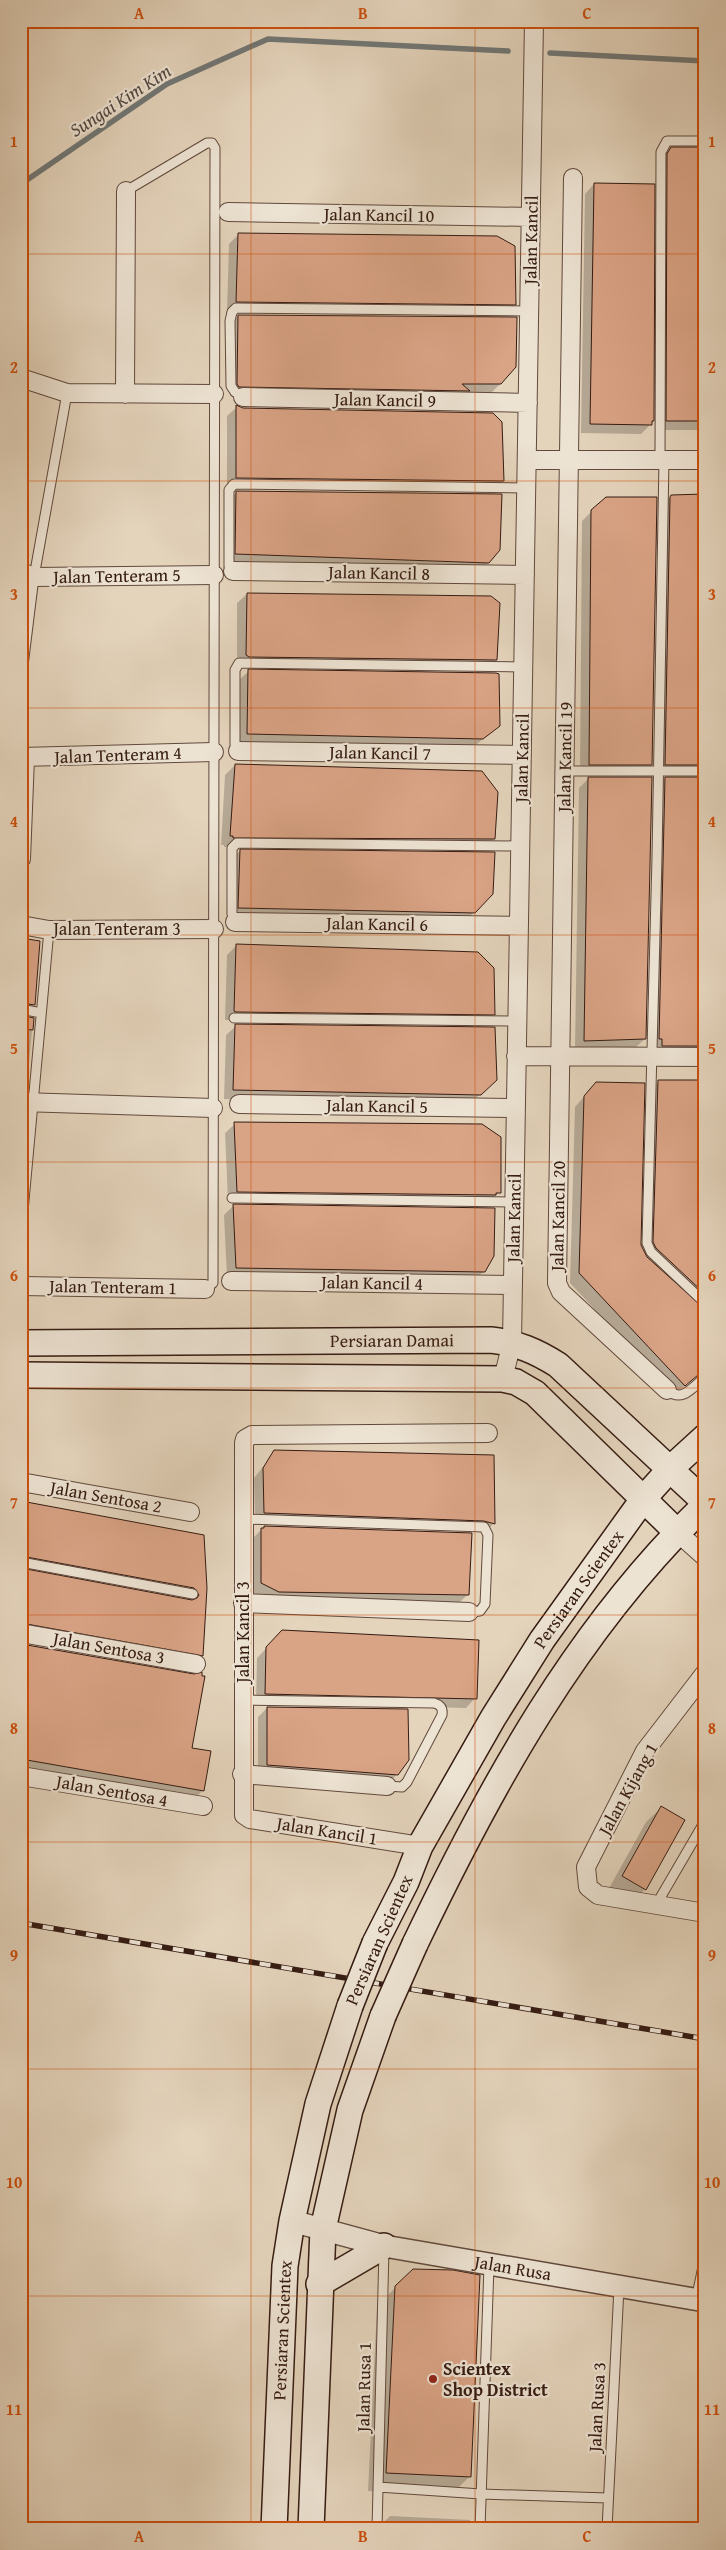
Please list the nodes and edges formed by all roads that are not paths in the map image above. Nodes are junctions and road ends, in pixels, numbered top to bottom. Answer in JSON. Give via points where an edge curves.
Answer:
{"nodes":[{"id":1,"x":534,"y":21,"type":"edge"},
{"id":2,"x":705,"y":141,"type":"edge"},
{"id":3,"x":573,"y":178,"type":"dead end"},
{"id":4,"x":126,"y":191,"type":"joint"},
{"id":5,"x":228,"y":212,"type":"dead end"},
{"id":6,"x":531,"y":217,"type":"junction"},
{"id":7,"x":529,"y":311,"type":"junction"},
{"id":8,"x":21,"y":378,"type":"edge"},
{"id":9,"x":67,"y":393,"type":"junction"},
{"id":10,"x":125,"y":394,"type":"junction"},
{"id":11,"x":214,"y":394,"type":"junction"},
{"id":12,"x":243,"y":397,"type":"joint"},
{"id":13,"x":528,"y":403,"type":"junction"},
{"id":14,"x":569,"y":459,"type":"junction"},
{"id":15,"x":662,"y":459,"type":"junction"},
{"id":16,"x":527,"y":460,"type":"junction"},
{"id":17,"x":705,"y":460,"type":"edge"},
{"id":18,"x":526,"y":488,"type":"junction"},
{"id":19,"x":233,"y":571,"type":"joint"},
{"id":20,"x":28,"y":574,"type":"edge"},
{"id":21,"x":214,"y":575,"type":"junction"},
{"id":22,"x":525,"y":575,"type":"junction"},
{"id":23,"x":523,"y":667,"type":"junction"},
{"id":24,"x":21,"y":682,"type":"edge"},
{"id":25,"x":238,"y":751,"type":"joint"},
{"id":26,"x":214,"y":752,"type":"junction"},
{"id":27,"x":522,"y":754,"type":"junction"},
{"id":28,"x":23,"y":758,"type":"edge"},
{"id":29,"x":565,"y":771,"type":"junction"},
{"id":30,"x":659,"y":771,"type":"junction"},
{"id":31,"x":705,"y":771,"type":"edge"},
{"id":32,"x":520,"y":846,"type":"junction"},
{"id":33,"x":21,"y":859,"type":"edge"},
{"id":34,"x":236,"y":922,"type":"joint"},
{"id":35,"x":21,"y":925,"type":"edge"},
{"id":36,"x":519,"y":926,"type":"junction"},
{"id":37,"x":214,"y":929,"type":"junction"},
{"id":38,"x":49,"y":930,"type":"junction"},
{"id":39,"x":21,"y":1009,"type":"edge"},
{"id":40,"x":42,"y":1013,"type":"junction"},
{"id":41,"x":234,"y":1018,"type":"dead end"},
{"id":42,"x":517,"y":1021,"type":"junction"},
{"id":43,"x":516,"y":1056,"type":"junction"},
{"id":44,"x":561,"y":1056,"type":"junction"},
{"id":45,"x":652,"y":1057,"type":"junction"},
{"id":46,"x":705,"y":1057,"type":"edge"},
{"id":47,"x":27,"y":1103,"type":"edge"},
{"id":48,"x":239,"y":1104,"type":"dead end"},
{"id":49,"x":214,"y":1108,"type":"junction"},
{"id":50,"x":515,"y":1108,"type":"junction"},
{"id":51,"x":23,"y":1192,"type":"edge"},
{"id":52,"x":232,"y":1198,"type":"dead end"},
{"id":53,"x":514,"y":1202,"type":"junction"},
{"id":54,"x":21,"y":1233,"type":"edge"},
{"id":55,"x":231,"y":1281,"type":"dead end"},
{"id":56,"x":512,"y":1285,"type":"junction"},
{"id":57,"x":21,"y":1286,"type":"edge"},
{"id":58,"x":205,"y":1289,"type":"joint"},
{"id":59,"x":705,"y":1303,"type":"edge"},
{"id":60,"x":21,"y":1342,"type":"edge"},
{"id":61,"x":512,"y":1342,"type":"junction"},
{"id":62,"x":21,"y":1375,"type":"edge"},
{"id":63,"x":705,"y":1377,"type":"edge"},
{"id":64,"x":503,"y":1379,"type":"junction"},
{"id":65,"x":667,"y":1390,"type":"joint"},
{"id":66,"x":488,"y":1433,"type":"dead end"},
{"id":67,"x":705,"y":1437,"type":"edge"},
{"id":68,"x":671,"y":1468,"type":"junction"},
{"id":69,"x":21,"y":1482,"type":"edge"},
{"id":70,"x":644,"y":1498,"type":"junction"},
{"id":71,"x":705,"y":1503,"type":"edge"},
{"id":72,"x":190,"y":1512,"type":"dead end"},
{"id":73,"x":243,"y":1519,"type":"junction"},
{"id":74,"x":677,"y":1532,"type":"junction"},
{"id":75,"x":705,"y":1557,"type":"edge"},
{"id":76,"x":21,"y":1562,"type":"edge"},
{"id":77,"x":193,"y":1594,"type":"dead end"},
{"id":78,"x":243,"y":1603,"type":"junction"},
{"id":79,"x":469,"y":1612,"type":"joint"},
{"id":80,"x":21,"y":1633,"type":"edge"},
{"id":81,"x":196,"y":1664,"type":"dead end"},
{"id":82,"x":705,"y":1673,"type":"edge"},
{"id":83,"x":243,"y":1700,"type":"junction"},
{"id":84,"x":242,"y":1774,"type":"junction"},
{"id":85,"x":21,"y":1776,"type":"edge"},
{"id":86,"x":387,"y":1786,"type":"joint"},
{"id":87,"x":203,"y":1806,"type":"dead end"},
{"id":88,"x":242,"y":1806,"type":"joint"},
{"id":89,"x":705,"y":1821,"type":"edge"},
{"id":90,"x":420,"y":1846,"type":"junction"},
{"id":91,"x":656,"y":1905,"type":"junction"},
{"id":92,"x":705,"y":1913,"type":"edge"},
{"id":93,"x":292,"y":2221,"type":"junction"},
{"id":94,"x":323,"y":2229,"type":"junction"},
{"id":95,"x":384,"y":2246,"type":"junction"},
{"id":96,"x":705,"y":2257,"type":"edge"},
{"id":97,"x":489,"y":2264,"type":"junction"},
{"id":98,"x":319,"y":2284,"type":"junction"},
{"id":99,"x":619,"y":2287,"type":"junction"},
{"id":100,"x":700,"y":2301,"type":"edge"},
{"id":101,"x":378,"y":2487,"type":"junction"},
{"id":102,"x":481,"y":2494,"type":"junction"},
{"id":103,"x":608,"y":2498,"type":"junction"},
{"id":104,"x":274,"y":2529,"type":"edge"},
{"id":105,"x":311,"y":2529,"type":"edge"},
{"id":106,"x":377,"y":2529,"type":"edge"},
{"id":107,"x":480,"y":2529,"type":"edge"},
{"id":108,"x":607,"y":2529,"type":"edge"}],
"edges":[{"from":1,"to":6,"type":"street","name":"Jalan Kancil"},
{"from":2,"to":15,"type":"lane","via":[[667,141],[660,152]]},
{"from":3,"to":14,"type":"street","name":"Jalan Kancil 19"},
{"from":4,"to":10,"type":"street"},
{"from":4,"to":11,"type":"lane","via":[[207,143],[212,143],[215,148]]},
{"from":5,"to":6,"type":"street","name":"Jalan Kancil 10"},
{"from":6,"to":7,"type":"street","name":"Jalan Kancil"},
{"from":7,"to":12,"type":"lane","via":[[236,308],[230,321],[231,386]]},
{"from":7,"to":13,"type":"street","name":"Jalan Kancil"},
{"from":8,"to":9,"type":"street"},
{"from":9,"to":10,"type":"street"},
{"from":9,"to":20,"type":"lane"},
{"from":10,"to":11,"type":"street"},
{"from":11,"to":21,"type":"lane"},
{"from":12,"to":13,"type":"street","name":"Jalan Kancil 9"},
{"from":13,"to":16,"type":"street","name":"Jalan Kancil"},
{"from":14,"to":15,"type":"street"},
{"from":14,"to":16,"type":"street"},
{"from":14,"to":29,"type":"street","name":"Jalan Kancil 19"},
{"from":15,"to":17,"type":"street"},
{"from":15,"to":30,"type":"lane"},
{"from":16,"to":18,"type":"street","name":"Jalan Kancil"},
{"from":18,"to":19,"type":"lane","via":[[234,484],[229,490],[229,566]]},
{"from":18,"to":22,"type":"street","name":"Jalan Kancil"},
{"from":19,"to":22,"type":"street","name":"Jalan Kancil 8"},
{"from":20,"to":21,"type":"street","name":"Jalan Tenteram 5"},
{"from":20,"to":24,"type":"lane"},
{"from":21,"to":26,"type":"lane"},
{"from":22,"to":23,"type":"street","name":"Jalan Kancil"},
{"from":23,"to":25,"type":"lane","via":[[239,663],[234,670],[235,744]]},
{"from":23,"to":27,"type":"street","name":"Jalan Kancil"},
{"from":25,"to":27,"type":"street","name":"Jalan Kancil 7"},
{"from":26,"to":28,"type":"street","name":"Jalan Tenteram 4"},
{"from":26,"to":37,"type":"lane"},
{"from":27,"to":32,"type":"street","name":"Jalan Kancil"},
{"from":28,"to":33,"type":"street"},
{"from":29,"to":30,"type":"lane"},
{"from":29,"to":44,"type":"street","name":"Jalan Kancil 19"},
{"from":30,"to":31,"type":"lane"},
{"from":30,"to":45,"type":"lane"},
{"from":32,"to":34,"type":"lane","via":[[237,843],[232,848],[232,914]]},
{"from":32,"to":36,"type":"street","name":"Jalan Kancil"},
{"from":34,"to":36,"type":"street","name":"Jalan Kancil 6"},
{"from":35,"to":38,"type":"street","name":"Jalan Tenteram 3"},
{"from":36,"to":42,"type":"street","name":"Jalan Kancil"},
{"from":37,"to":38,"type":"street","name":"Jalan Tenteram 3"},
{"from":37,"to":49,"type":"lane"},
{"from":38,"to":40,"type":"lane"},
{"from":39,"to":40,"type":"lane"},
{"from":40,"to":47,"type":"lane"},
{"from":41,"to":42,"type":"lane"},
{"from":42,"to":43,"type":"street","name":"Jalan Kancil"},
{"from":43,"to":44,"type":"street"},
{"from":43,"to":50,"type":"street","name":"Jalan Kancil"},
{"from":44,"to":45,"type":"street"},
{"from":44,"to":65,"type":"street","name":"Jalan Kancil 20","via":[[558,1287]]},
{"from":45,"to":46,"type":"street"},
{"from":45,"to":59,"type":"lane","via":[[648,1247]]},
{"from":47,"to":49,"type":"street"},
{"from":47,"to":51,"type":"lane"},
{"from":48,"to":50,"type":"street","name":"Jalan Kancil 5"},
{"from":49,"to":58,"type":"lane","via":[[213,1283]]},
{"from":50,"to":53,"type":"street","name":"Jalan Kancil"},
{"from":51,"to":54,"type":"lane"},
{"from":52,"to":53,"type":"lane"},
{"from":53,"to":56,"type":"street","name":"Jalan Kancil"},
{"from":55,"to":56,"type":"street","name":"Jalan Kancil 4"},
{"from":56,"to":61,"type":"street","name":"Jalan Kancil"},
{"from":57,"to":58,"type":"street","name":"Jalan Tenteram 1"},
{"from":60,"to":61,"type":"main road","name":"Persiaran Damai"},
{"from":61,"to":64,"type":"street","name":"Jalan Kancil"},
{"from":61,"to":68,"type":"main road","name":"Persiaran Damai","via":[[536,1351],[558,1366]]},
{"from":62,"to":64,"type":"main road","name":"Persiaran Damai"},
{"from":63,"to":65,"type":"lane","via":[[682,1396]]},
{"from":64,"to":70,"type":"main road","name":"Persiaran Damai","via":[[516,1382],[535,1394]]},
{"from":66,"to":73,"type":"street","name":"Jalan Kancil 3","via":[[252,1435],[245,1439],[243,1457]]},
{"from":67,"to":68,"type":"main road","name":"Persiaran Scientex"},
{"from":68,"to":70,"type":"main road","name":"Persiaran Scientex"},
{"from":68,"to":71,"type":"main road","name":"Persiaran Damai"},
{"from":69,"to":72,"type":"street","name":"Jalan Sentosa 2"},
{"from":70,"to":74,"type":"main road","name":"Persiaran Damai"},
{"from":70,"to":90,"type":"main road","name":"Persiaran Scientex","via":[[542,1640]]},
{"from":71,"to":74,"type":"main road","name":"Persiaran Scientex"},
{"from":73,"to":78,"type":"street","name":"Jalan Kancil 3"},
{"from":73,"to":79,"type":"lane","via":[[484,1527],[488,1535],[485,1604],[480,1611]]},
{"from":74,"to":75,"type":"street"},
{"from":74,"to":94,"type":"main road","name":"Persiaran Scientex","bridge":true,"via":[[626,1590],[575,1656],[535,1718],[442,1888],[383,2016],[350,2110]]},
{"from":76,"to":77,"type":"lane"},
{"from":78,"to":79,"type":"street"},
{"from":78,"to":83,"type":"street","name":"Jalan Kancil 3"},
{"from":80,"to":81,"type":"street","name":"Jalan Sentosa 3"},
{"from":82,"to":91,"type":"street","name":"Jalan Kijang 1","via":[[645,1751],[586,1867],[588,1887],[598,1895]]},
{"from":83,"to":84,"type":"street","name":"Jalan Kancil 3"},
{"from":83,"to":86,"type":"lane","via":[[440,1705],[442,1715],[406,1782],[402,1787]]},
{"from":84,"to":86,"type":"street"},
{"from":84,"to":88,"type":"street","name":"Jalan Kancil 3"},
{"from":85,"to":87,"type":"street","name":"Jalan Sentosa 4"},
{"from":88,"to":90,"type":"street","name":"Jalan Kancil 1","via":[[244,1815],[250,1819]]},
{"from":89,"to":91,"type":"lane"},
{"from":90,"to":93,"type":"main road","name":"Persiaran Scientex","bridge":true,"via":[[350,2006],[318,2104]]},
{"from":91,"to":92,"type":"street"},
{"from":93,"to":94,"type":"street","name":"Jalan Rusa"},
{"from":93,"to":104,"type":"main road","name":"Persiaran Scientex","via":[[285,2266]]},
{"from":94,"to":95,"type":"street","name":"Jalan Rusa"},
{"from":94,"to":98,"type":"main road","name":"Persiaran Scientex"},
{"from":95,"to":97,"type":"street","name":"Jalan Rusa"},
{"from":95,"to":98,"type":"main road"},
{"from":95,"to":101,"type":"lane","name":"Jalan Rusa 1"},
{"from":96,"to":100,"type":"lane"},
{"from":97,"to":99,"type":"street","name":"Jalan Rusa"},
{"from":97,"to":102,"type":"lane"},
{"from":98,"to":105,"type":"main road","name":"Persiaran Scientex"},
{"from":99,"to":100,"type":"street","name":"Jalan Rusa"},
{"from":99,"to":103,"type":"lane","name":"Jalan Rusa 3"},
{"from":101,"to":102,"type":"lane"},
{"from":101,"to":106,"type":"lane","name":"Jalan Rusa 1"},
{"from":102,"to":103,"type":"lane"},
{"from":102,"to":107,"type":"lane"},
{"from":103,"to":108,"type":"lane","name":"Jalan Rusa 3"}]}
